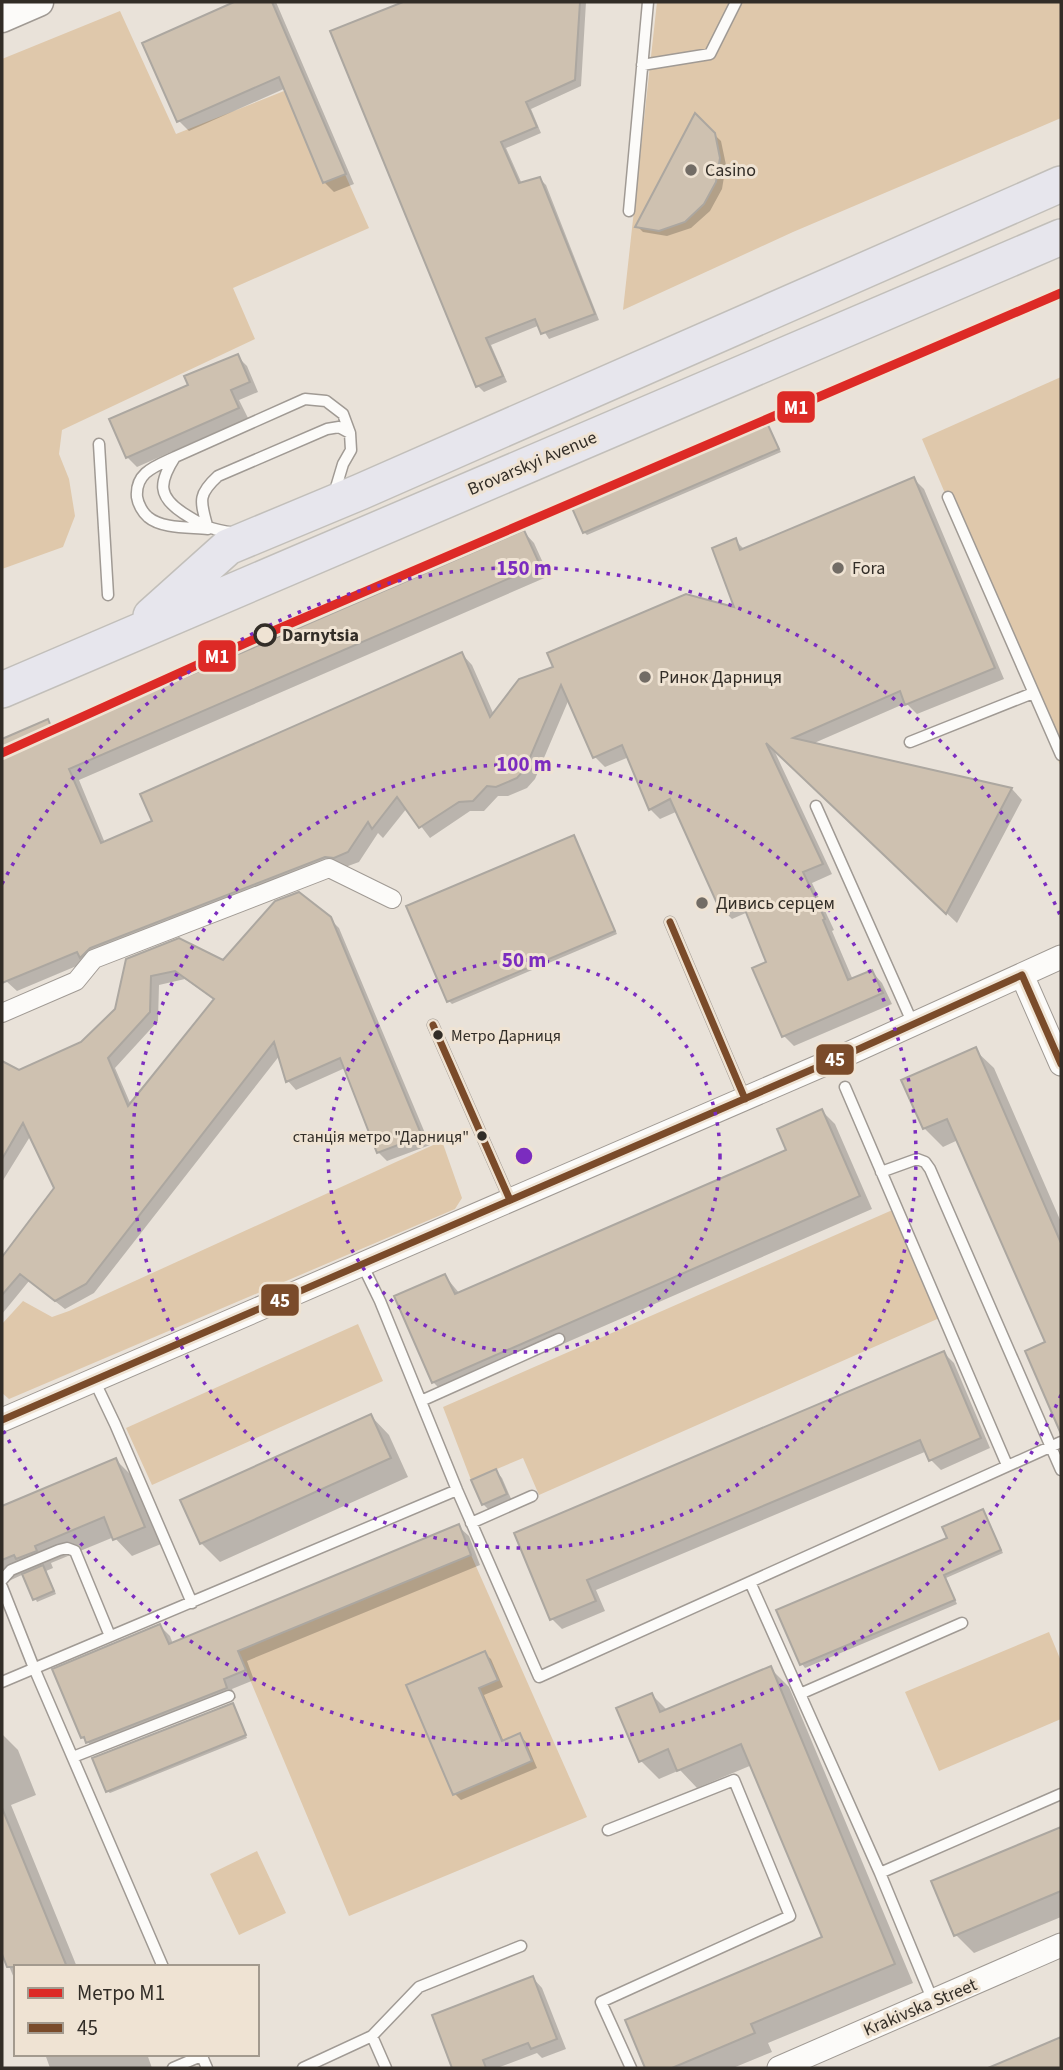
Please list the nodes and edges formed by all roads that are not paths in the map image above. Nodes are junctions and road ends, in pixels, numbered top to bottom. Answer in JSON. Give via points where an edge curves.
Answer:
{"nodes":[{"id":1,"x":39,"y":2,"type":"edge"},
{"id":2,"x":648,"y":2,"type":"edge"},
{"id":3,"x":736,"y":2,"type":"edge"},
{"id":4,"x":2,"y":18,"type":"edge"},
{"id":5,"x":642,"y":65,"type":"junction"},
{"id":6,"x":1061,"y":184,"type":"edge"},
{"id":7,"x":629,"y":211,"type":"dead end"},
{"id":8,"x":1061,"y":237,"type":"edge"},
{"id":9,"x":350,"y":433,"type":"junction"},
{"id":10,"x":99,"y":444,"type":"dead end"},
{"id":11,"x":176,"y":457,"type":"junction"},
{"id":12,"x":948,"y":497,"type":"dead end"},
{"id":13,"x":331,"y":504,"type":"junction"},
{"id":14,"x":230,"y":537,"type":"junction"},
{"id":15,"x":107,"y":595,"type":"dead end"},
{"id":16,"x":130,"y":635,"type":"junction"},
{"id":17,"x":2,"y":690,"type":"edge"},
{"id":18,"x":1033,"y":693,"type":"junction"},
{"id":19,"x":911,"y":742,"type":"dead end"},
{"id":20,"x":1061,"y":755,"type":"edge"},
{"id":21,"x":816,"y":806,"type":"dead end"},
{"id":22,"x":392,"y":899,"type":"dead end"},
{"id":23,"x":670,"y":922,"type":"dead end"},
{"id":24,"x":1061,"y":957,"type":"edge"},
{"id":25,"x":1022,"y":975,"type":"junction"},
{"id":26,"x":2,"y":1013,"type":"edge"},
{"id":27,"x":913,"y":1024,"type":"junction"},
{"id":28,"x":433,"y":1025,"type":"dead end"},
{"id":29,"x":1061,"y":1064,"type":"edge"},
{"id":30,"x":845,"y":1087,"type":"dead end"},
{"id":31,"x":745,"y":1098,"type":"junction"},
{"id":32,"x":881,"y":1172,"type":"junction"},
{"id":33,"x":510,"y":1200,"type":"junction"},
{"id":34,"x":362,"y":1264,"type":"junction"},
{"id":35,"x":559,"y":1339,"type":"dead end"},
{"id":36,"x":94,"y":1380,"type":"junction"},
{"id":37,"x":421,"y":1401,"type":"junction"},
{"id":38,"x":2,"y":1420,"type":"edge"},
{"id":39,"x":1056,"y":1444,"type":"edge"},
{"id":40,"x":1007,"y":1465,"type":"junction"},
{"id":41,"x":1061,"y":1471,"type":"edge"},
{"id":42,"x":457,"y":1490,"type":"junction"},
{"id":43,"x":531,"y":1496,"type":"dead end"},
{"id":44,"x":471,"y":1523,"type":"junction"},
{"id":45,"x":2,"y":1580,"type":"edge"},
{"id":46,"x":750,"y":1582,"type":"junction"},
{"id":47,"x":2,"y":1587,"type":"edge"},
{"id":48,"x":192,"y":1604,"type":"junction"},
{"id":49,"x":962,"y":1623,"type":"dead end"},
{"id":50,"x":110,"y":1636,"type":"junction"},
{"id":51,"x":34,"y":1668,"type":"junction"},
{"id":52,"x":2,"y":1682,"type":"edge"},
{"id":53,"x":800,"y":1694,"type":"junction"},
{"id":54,"x":229,"y":1696,"type":"dead end"},
{"id":55,"x":73,"y":1757,"type":"junction"},
{"id":56,"x":1061,"y":1794,"type":"edge"},
{"id":57,"x":608,"y":1830,"type":"dead end"},
{"id":58,"x":880,"y":1873,"type":"junction"},
{"id":59,"x":1061,"y":1945,"type":"edge"},
{"id":60,"x":521,"y":1946,"type":"dead end"},
{"id":61,"x":162,"y":1965,"type":"edge"},
{"id":62,"x":933,"y":2001,"type":"junction"},
{"id":63,"x":372,"y":2036,"type":"junction"},
{"id":64,"x":199,"y":2056,"type":"edge"},
{"id":65,"x":173,"y":2068,"type":"edge"},
{"id":66,"x":303,"y":2068,"type":"edge"},
{"id":67,"x":386,"y":2068,"type":"edge"},
{"id":68,"x":631,"y":2068,"type":"edge"},
{"id":69,"x":779,"y":2068,"type":"edge"}],
"edges":[{"from":1,"to":4,"type":"street"},
{"from":2,"to":5,"type":"lane"},
{"from":3,"to":5,"type":"lane","via":[[710,54]]},
{"from":5,"to":7,"type":"lane"},
{"from":6,"to":13,"type":"main road"},
{"from":8,"to":16,"type":"main road","name":"Brovarskyi Avenue"},
{"from":9,"to":11,"type":"lane","via":[[343,414],[326,401],[305,399]]},
{"from":9,"to":13,"type":"lane","via":[[351,450]]},
{"from":9,"to":14,"type":"lane","via":[[339,427],[327,429],[218,476],[205,488],[201,501]]},
{"from":10,"to":15,"type":"lane"},
{"from":11,"to":14,"type":"lane","via":[[165,473],[163,492],[168,503]]},
{"from":11,"to":14,"type":"lane","via":[[147,470],[136,485],[138,502],[148,517]]},
{"from":12,"to":18,"type":"lane"},
{"from":13,"to":14,"type":"main road"},
{"from":14,"to":16,"type":"main road"},
{"from":16,"to":17,"type":"main road","name":"Brovarskyi Avenue"},
{"from":18,"to":19,"type":"lane"},
{"from":18,"to":20,"type":"lane"},
{"from":21,"to":27,"type":"lane"},
{"from":22,"to":26,"type":"street","via":[[329,868],[94,959],[76,981]]},
{"from":23,"to":31,"type":"lane"},
{"from":24,"to":25,"type":"street"},
{"from":25,"to":27,"type":"street"},
{"from":25,"to":29,"type":"street"},
{"from":27,"to":31,"type":"street"},
{"from":28,"to":33,"type":"lane"},
{"from":30,"to":32,"type":"lane"},
{"from":31,"to":33,"type":"street"},
{"from":32,"to":39,"type":"lane","via":[[917,1159],[930,1169]]},
{"from":32,"to":40,"type":"lane"},
{"from":33,"to":34,"type":"street"},
{"from":34,"to":36,"type":"street"},
{"from":34,"to":37,"type":"lane"},
{"from":35,"to":37,"type":"lane"},
{"from":36,"to":38,"type":"street"},
{"from":36,"to":48,"type":"lane"},
{"from":37,"to":42,"type":"lane"},
{"from":39,"to":40,"type":"lane"},
{"from":39,"to":41,"type":"lane"},
{"from":40,"to":46,"type":"lane"},
{"from":42,"to":44,"type":"lane"},
{"from":42,"to":48,"type":"lane"},
{"from":43,"to":44,"type":"lane"},
{"from":44,"to":46,"type":"lane","via":[[539,1677]]},
{"from":45,"to":50,"type":"lane","via":[[11,1570],[59,1550],[75,1551]]},
{"from":46,"to":53,"type":"lane"},
{"from":47,"to":51,"type":"lane"},
{"from":48,"to":50,"type":"lane"},
{"from":49,"to":53,"type":"lane"},
{"from":50,"to":51,"type":"lane"},
{"from":51,"to":52,"type":"lane"},
{"from":51,"to":55,"type":"lane"},
{"from":53,"to":58,"type":"lane"},
{"from":54,"to":55,"type":"lane"},
{"from":55,"to":61,"type":"lane"},
{"from":56,"to":58,"type":"lane"},
{"from":57,"to":68,"type":"lane","via":[[734,1780],[790,1916],[601,2002]]},
{"from":58,"to":62,"type":"lane"},
{"from":59,"to":62,"type":"street","name":"Krakivska Street"},
{"from":60,"to":63,"type":"lane","via":[[419,1987]]},
{"from":62,"to":69,"type":"street","name":"Krakivska Street"},
{"from":63,"to":66,"type":"lane"},
{"from":63,"to":67,"type":"lane"},
{"from":64,"to":65,"type":"lane"}]}
